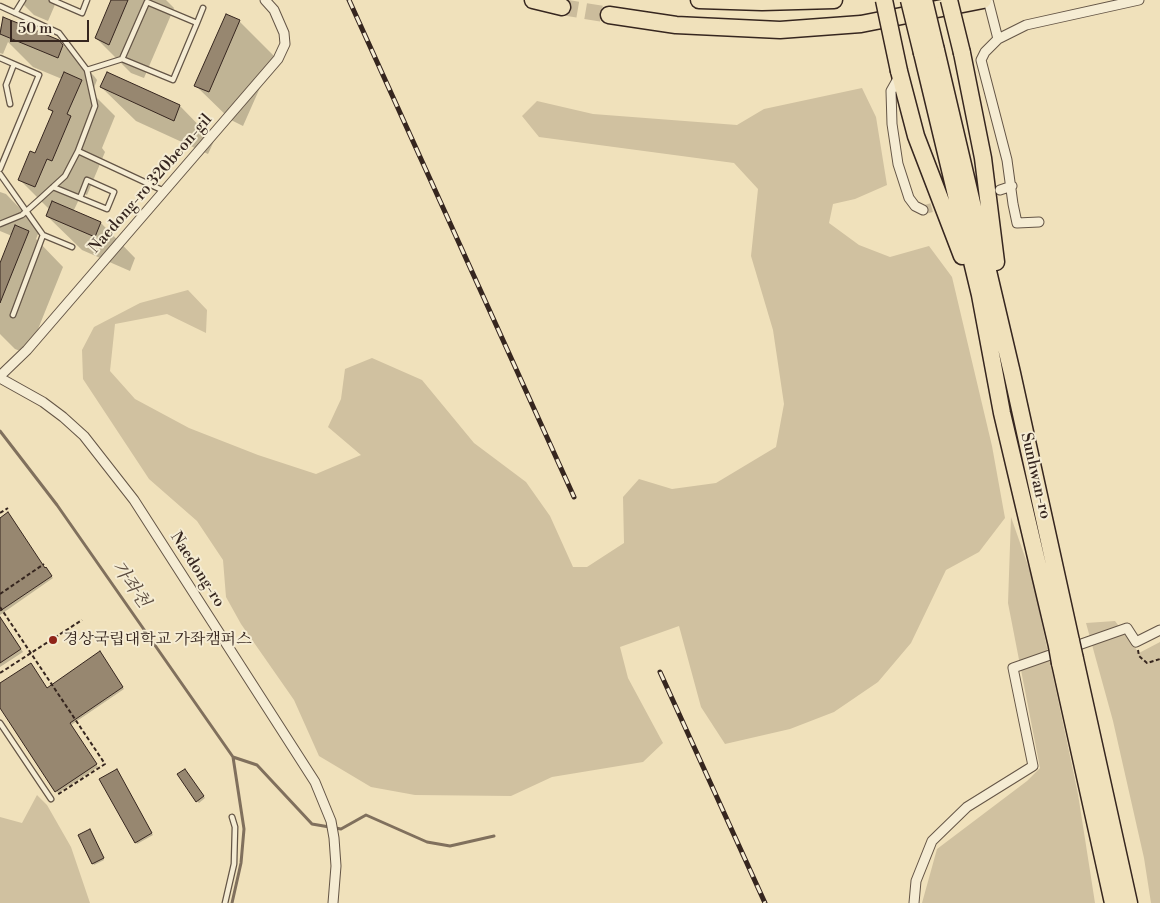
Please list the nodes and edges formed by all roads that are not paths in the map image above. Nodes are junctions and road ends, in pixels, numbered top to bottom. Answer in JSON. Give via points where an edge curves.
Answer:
{"nodes":[{"id":1,"x":23,"y":0,"type":"edge"},
{"id":2,"x":52,"y":0,"type":"edge"},
{"id":3,"x":87,"y":0,"type":"edge"},
{"id":4,"x":265,"y":0,"type":"edge"},
{"id":5,"x":533,"y":0,"type":"edge"},
{"id":6,"x":699,"y":0,"type":"edge"},
{"id":7,"x":834,"y":0,"type":"edge"},
{"id":8,"x":884,"y":0,"type":"edge"},
{"id":9,"x":909,"y":0,"type":"edge"},
{"id":10,"x":924,"y":0,"type":"edge"},
{"id":11,"x":949,"y":0,"type":"edge"},
{"id":12,"x":1139,"y":0,"type":"edge"},
{"id":13,"x":151,"y":2,"type":"edge"},
{"id":14,"x":987,"y":3,"type":"edge"},
{"id":15,"x":0,"y":6,"type":"edge"},
{"id":16,"x":562,"y":7,"type":"tunnel mouth"},
{"id":17,"x":203,"y":8,"type":"dead end"},
{"id":18,"x":15,"y":13,"type":"junction"},
{"id":19,"x":609,"y":15,"type":"tunnel mouth"},
{"id":20,"x":197,"y":23,"type":"junction"},
{"id":21,"x":998,"y":39,"type":"junction"},
{"id":22,"x":929,"y":52,"type":"junction"},
{"id":23,"x":0,"y":58,"type":"edge"},
{"id":24,"x":122,"y":59,"type":"junction"},
{"id":25,"x":14,"y":64,"type":"junction"},
{"id":26,"x":87,"y":70,"type":"junction"},
{"id":27,"x":900,"y":73,"type":"junction"},
{"id":28,"x":10,"y":104,"type":"dead end"},
{"id":29,"x":78,"y":151,"type":"junction"},
{"id":30,"x":0,"y":170,"type":"edge"},
{"id":31,"x":0,"y":174,"type":"edge"},
{"id":32,"x":1012,"y":186,"type":"junction"},
{"id":33,"x":53,"y":187,"type":"junction"},
{"id":34,"x":1000,"y":190,"type":"dead end"},
{"id":35,"x":165,"y":192,"type":"junction"},
{"id":36,"x":80,"y":198,"type":"junction"},
{"id":37,"x":923,"y":210,"type":"dead end"},
{"id":38,"x":27,"y":211,"type":"junction"},
{"id":39,"x":1039,"y":222,"type":"dead end"},
{"id":40,"x":0,"y":224,"type":"edge"},
{"id":41,"x":43,"y":235,"type":"junction"},
{"id":42,"x":72,"y":247,"type":"dead end"},
{"id":43,"x":13,"y":315,"type":"dead end"},
{"id":44,"x":1012,"y":373,"type":"junction"},
{"id":45,"x":995,"y":376,"type":"junction"},
{"id":46,"x":0,"y":377,"type":"edge"},
{"id":47,"x":1160,"y":630,"type":"edge"},
{"id":48,"x":1064,"y":644,"type":"junction"},
{"id":49,"x":1068,"y":661,"type":"junction"},
{"id":50,"x":0,"y":723,"type":"edge"},
{"id":51,"x":51,"y":799,"type":"road end"},
{"id":52,"x":232,"y":817,"type":"dead end"},
{"id":53,"x":225,"y":903,"type":"edge"},
{"id":54,"x":333,"y":903,"type":"edge"},
{"id":55,"x":914,"y":903,"type":"edge"},
{"id":56,"x":1113,"y":903,"type":"edge"},
{"id":57,"x":1129,"y":903,"type":"edge"}],
"edges":[{"from":1,"to":18,"type":"lane"},
{"from":2,"to":3,"type":"lane","via":[[82,12]]},
{"from":4,"to":35,"type":"street","name":"Naedong-ro 320beon-gil","via":[[274,10],[284,33],[285,44],[278,59]]},
{"from":5,"to":16,"type":"highway"},
{"from":6,"to":7,"type":"highway"},
{"from":8,"to":27,"type":"highway","bridge":true},
{"from":9,"to":22,"type":"highway","bridge":true},
{"from":10,"to":22,"type":"highway","bridge":true},
{"from":11,"to":44,"type":"highway","bridge":true,"via":[[984,158]]},
{"from":12,"to":21,"type":"street","via":[[1026,25]]},
{"from":13,"to":20,"type":"lane"},
{"from":13,"to":24,"type":"lane","via":[[147,2]]},
{"from":14,"to":19,"type":"highway","via":[[861,24],[780,30],[676,25]]},
{"from":14,"to":21,"type":"street"},
{"from":15,"to":18,"type":"lane"},
{"from":17,"to":20,"type":"lane"},
{"from":18,"to":26,"type":"lane","via":[[59,33]]},
{"from":20,"to":24,"type":"lane","via":[[173,80]]},
{"from":21,"to":32,"type":"street","via":[[981,60]]},
{"from":22,"to":44,"type":"highway","name":"Sunhwan-ro"},
{"from":22,"to":45,"type":"highway","name":"Sunhwan-ro"},
{"from":23,"to":25,"type":"lane"},
{"from":24,"to":26,"type":"lane"},
{"from":25,"to":28,"type":"lane","via":[[6,85]]},
{"from":25,"to":30,"type":"lane","via":[[39,75]]},
{"from":26,"to":29,"type":"lane","via":[[95,106]]},
{"from":27,"to":37,"type":"street","via":[[891,91],[898,164],[909,198]]},
{"from":27,"to":45,"type":"highway","via":[[916,136],[962,256]]},
{"from":29,"to":33,"type":"lane","via":[[65,176]]},
{"from":29,"to":35,"type":"lane"},
{"from":31,"to":38,"type":"lane"},
{"from":32,"to":34,"type":"street"},
{"from":32,"to":39,"type":"street","via":[[1017,223]]},
{"from":33,"to":36,"type":"lane"},
{"from":33,"to":38,"type":"lane"},
{"from":35,"to":46,"type":"street","name":"Naedong-ro 320beon-gil","via":[[28,350]]},
{"from":36,"to":36,"type":"lane","via":[[107,209],[114,192],[87,180]]},
{"from":38,"to":40,"type":"lane"},
{"from":38,"to":41,"type":"lane"},
{"from":41,"to":42,"type":"lane"},
{"from":41,"to":43,"type":"lane"},
{"from":44,"to":48,"type":"highway","name":"Sunhwan-ro"},
{"from":45,"to":48,"type":"highway","name":"Sunhwan-ro"},
{"from":46,"to":54,"type":"street","name":"Naedong-ro","via":[[43,402],[84,436],[134,500],[315,782],[331,821],[334,838]]},
{"from":47,"to":55,"type":"street","via":[[1136,642],[1128,628],[1013,668],[1033,766],[967,807],[932,841],[916,881]]},
{"from":48,"to":49,"type":"highway","name":"Sunhwan-ro","bridge":true},
{"from":49,"to":56,"type":"highway","name":"Sunhwan-ro"},
{"from":49,"to":57,"type":"highway","name":"Sunhwan-ro"},
{"from":50,"to":51,"type":"lane"},
{"from":52,"to":53,"type":"lane","via":[[235,827],[234,864]]}]}
